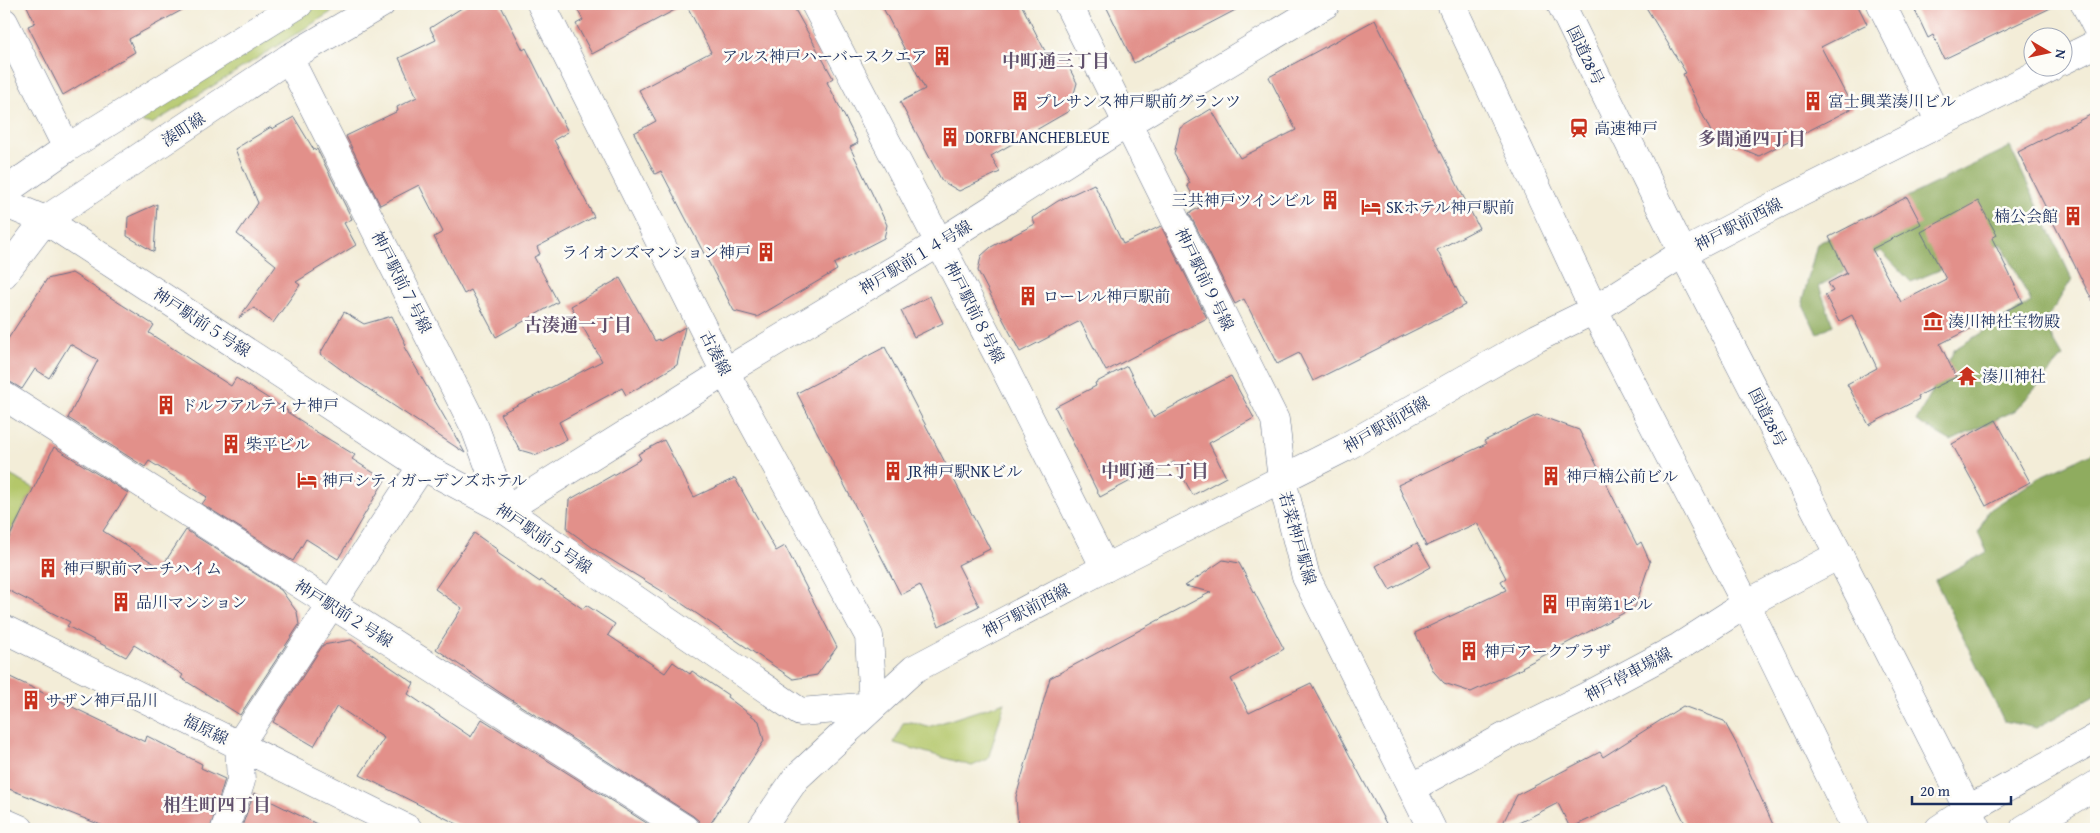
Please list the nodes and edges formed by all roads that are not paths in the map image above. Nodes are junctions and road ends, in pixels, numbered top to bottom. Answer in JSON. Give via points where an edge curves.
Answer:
{"nodes":[{"id":1,"x":299,"y":4,"type":"edge"},
{"id":2,"x":381,"y":4,"type":"edge"},
{"id":3,"x":541,"y":4,"type":"edge"},
{"id":4,"x":814,"y":4,"type":"edge"},
{"id":5,"x":1068,"y":4,"type":"edge"},
{"id":6,"x":1326,"y":4,"type":"edge"},
{"id":7,"x":1451,"y":4,"type":"edge"},
{"id":8,"x":1561,"y":4,"type":"edge"},
{"id":9,"x":1881,"y":4,"type":"edge"},
{"id":10,"x":2085,"y":4,"type":"edge"},
{"id":11,"x":270,"y":12,"type":"edge"},
{"id":12,"x":4,"y":22,"type":"edge"},
{"id":13,"x":2096,"y":26,"type":"edge"},
{"id":14,"x":2096,"y":44,"type":"edge"},
{"id":15,"x":2072,"y":56,"type":"edge"},
{"id":16,"x":290,"y":58,"type":"junction"},
{"id":17,"x":2030,"y":78,"type":"edge"},
{"id":18,"x":1940,"y":122,"type":"junction"},
{"id":19,"x":1128,"y":123,"type":"junction"},
{"id":20,"x":66,"y":148,"type":"junction"},
{"id":21,"x":4,"y":192,"type":"edge"},
{"id":22,"x":4,"y":203,"type":"edge"},
{"id":23,"x":45,"y":220,"type":"junction"},
{"id":24,"x":939,"y":243,"type":"junction"},
{"id":25,"x":1683,"y":253,"type":"junction"},
{"id":26,"x":4,"y":274,"type":"edge"},
{"id":27,"x":1594,"y":310,"type":"junction"},
{"id":28,"x":725,"y":372,"type":"junction"},
{"id":29,"x":4,"y":396,"type":"edge"},
{"id":30,"x":422,"y":466,"type":"junction"},
{"id":31,"x":1282,"y":480,"type":"junction"},
{"id":32,"x":505,"y":510,"type":"junction"},
{"id":33,"x":1839,"y":555,"type":"junction"},
{"id":34,"x":1105,"y":568,"type":"junction"},
{"id":35,"x":331,"y":604,"type":"junction"},
{"id":36,"x":1746,"y":604,"type":"junction"},
{"id":37,"x":4,"y":629,"type":"edge"},
{"id":38,"x":873,"y":706,"type":"junction"},
{"id":39,"x":2096,"y":738,"type":"edge"},
{"id":40,"x":239,"y":745,"type":"junction"},
{"id":41,"x":2096,"y":785,"type":"edge"},
{"id":42,"x":1413,"y":787,"type":"junction"},
{"id":43,"x":1973,"y":819,"type":"edge"},
{"id":44,"x":4,"y":822,"type":"edge"},
{"id":45,"x":20,"y":829,"type":"edge"},
{"id":46,"x":225,"y":829,"type":"edge"},
{"id":47,"x":408,"y":829,"type":"edge"},
{"id":48,"x":685,"y":829,"type":"edge"},
{"id":49,"x":762,"y":829,"type":"edge"},
{"id":50,"x":1432,"y":829,"type":"edge"},
{"id":51,"x":1856,"y":829,"type":"edge"},
{"id":52,"x":1939,"y":829,"type":"edge"},
{"id":53,"x":2024,"y":829,"type":"edge"}],
"edges":[{"from":1,"to":11,"type":"main road"},
{"from":2,"to":16,"type":"main road","name":"湊町線"},
{"from":3,"to":28,"type":"main road","name":"古湊線"},
{"from":4,"to":24,"type":"main road","name":"神戸駅前８号線"},
{"from":5,"to":19,"type":"main road","name":"神戸駅前９号線"},
{"from":6,"to":19,"type":"main road","name":"神戸駅前１４号線"},
{"from":7,"to":27,"type":"main road"},
{"from":8,"to":25,"type":"main road","name":"国道28号"},
{"from":9,"to":18,"type":"main road"},
{"from":10,"to":13,"type":"main road"},
{"from":11,"to":20,"type":"main road"},
{"from":12,"to":20,"type":"main road"},
{"from":14,"to":15,"type":"main road"},
{"from":16,"to":23,"type":"main road","name":"湊町線"},
{"from":16,"to":32,"type":"main road","name":"神戸駅前７号線","via":[[475,428]]},
{"from":17,"to":18,"type":"main road","name":"神戸駅前西線"},
{"from":18,"to":25,"type":"main road","name":"神戸駅前西線"},
{"from":19,"to":24,"type":"main road","name":"神戸駅前１４号線"},
{"from":19,"to":31,"type":"main road","name":"神戸駅前９号線","via":[[1275,420]]},
{"from":20,"to":21,"type":"main road"},
{"from":22,"to":23,"type":"main road","name":"神戸駅前５号線"},
{"from":23,"to":26,"type":"main road","name":"湊町線"},
{"from":23,"to":30,"type":"main road","name":"神戸駅前５号線"},
{"from":24,"to":28,"type":"main road","name":"神戸駅前１４号線"},
{"from":24,"to":34,"type":"main road","name":"神戸駅前８号線"},
{"from":25,"to":27,"type":"main road","name":"神戸駅前西線"},
{"from":25,"to":33,"type":"main road","name":"国道28号"},
{"from":27,"to":31,"type":"main road","name":"神戸駅前西線","via":[[1537,338]]},
{"from":27,"to":36,"type":"main road"},
{"from":28,"to":32,"type":"main road","name":"神戸駅前１４号線"},
{"from":28,"to":38,"type":"main road","name":"古湊線","via":[[869,636]]},
{"from":29,"to":35,"type":"main road","name":"神戸駅前２号線"},
{"from":30,"to":32,"type":"main road","name":"神戸駅前５号線"},
{"from":30,"to":35,"type":"main road"},
{"from":31,"to":34,"type":"main road","name":"神戸駅前西線"},
{"from":31,"to":42,"type":"main road","name":"若菜神戸駅線","via":[[1306,577],[1389,746]]},
{"from":32,"to":38,"type":"main road","name":"神戸駅前５号線","via":[[800,712]]},
{"from":33,"to":36,"type":"main road","name":"神戸停車場線"},
{"from":33,"to":43,"type":"main road","name":"国道28号"},
{"from":34,"to":38,"type":"main road","name":"神戸駅前西線","via":[[914,669]]},
{"from":35,"to":40,"type":"main road"},
{"from":35,"to":48,"type":"main road","name":"神戸駅前２号線"},
{"from":36,"to":42,"type":"main road","name":"神戸停車場線","via":[[1679,647]]},
{"from":36,"to":51,"type":"main road"},
{"from":37,"to":40,"type":"main road","name":"福原線"},
{"from":38,"to":49,"type":"main road","name":"神戸駅前西線","via":[[796,778]]},
{"from":39,"to":43,"type":"main road"},
{"from":40,"to":46,"type":"main road","via":[[241,781]]},
{"from":40,"to":47,"type":"main road","name":"福原線"},
{"from":41,"to":53,"type":"main road"},
{"from":42,"to":50,"type":"main road"},
{"from":43,"to":52,"type":"main road"},
{"from":44,"to":45,"type":"main road"}]}
